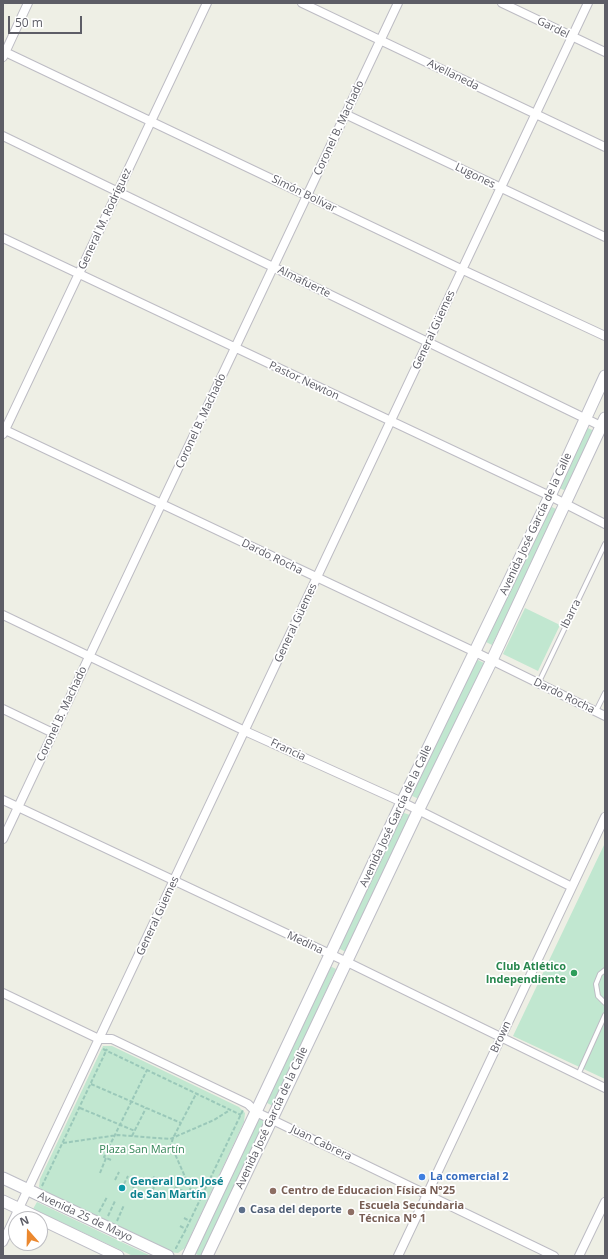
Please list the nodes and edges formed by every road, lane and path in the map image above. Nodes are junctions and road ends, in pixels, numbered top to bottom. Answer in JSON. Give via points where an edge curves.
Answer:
{"nodes":[{"id":1,"x":28,"y":3,"type":"edge"},
{"id":2,"x":207,"y":3,"type":"edge"},
{"id":3,"x":302,"y":3,"type":"edge"},
{"id":4,"x":398,"y":3,"type":"edge"},
{"id":5,"x":502,"y":3,"type":"edge"},
{"id":6,"x":588,"y":3,"type":"edge"},
{"id":7,"x":572,"y":37,"type":"junction"},
{"id":8,"x":380,"y":40,"type":"junction"},
{"id":9,"x":605,"y":52,"type":"edge"},
{"id":10,"x":4,"y":53,"type":"edge"},
{"id":11,"x":345,"y":114,"type":"junction"},
{"id":12,"x":536,"y":115,"type":"junction"},
{"id":13,"x":151,"y":121,"type":"junction"},
{"id":14,"x":3,"y":136,"type":"edge"},
{"id":15,"x":605,"y":146,"type":"edge"},
{"id":16,"x":501,"y":189,"type":"junction"},
{"id":17,"x":118,"y":191,"type":"junction"},
{"id":18,"x":307,"y":196,"type":"junction"},
{"id":19,"x":3,"y":238,"type":"edge"},
{"id":20,"x":605,"y":238,"type":"edge"},
{"id":21,"x":273,"y":268,"type":"junction"},
{"id":22,"x":462,"y":270,"type":"junction"},
{"id":23,"x":79,"y":274,"type":"junction"},
{"id":24,"x":605,"y":336,"type":"edge"},
{"id":25,"x":428,"y":342,"type":"junction"},
{"id":26,"x":235,"y":348,"type":"junction"},
{"id":27,"x":605,"y":376,"type":"edge"},
{"id":28,"x":586,"y":419,"type":"junction"},
{"id":29,"x":391,"y":422,"type":"junction"},
{"id":30,"x":604,"y":424,"type":"edge"},
{"id":31,"x":4,"y":431,"type":"edge"},
{"id":32,"x":550,"y":496,"type":"junction"},
{"id":33,"x":161,"y":504,"type":"junction"},
{"id":34,"x":566,"y":504,"type":"junction"},
{"id":35,"x":605,"y":524,"type":"edge"},
{"id":36,"x":605,"y":544,"type":"edge"},
{"id":37,"x":317,"y":579,"type":"junction"},
{"id":38,"x":3,"y":615,"type":"edge"},
{"id":39,"x":475,"y":652,"type":"junction"},
{"id":40,"x":89,"y":656,"type":"junction"},
{"id":41,"x":492,"y":660,"type":"junction"},
{"id":42,"x":538,"y":684,"type":"junction"},
{"id":43,"x":605,"y":693,"type":"edge"},
{"id":44,"x":3,"y":709,"type":"edge"},
{"id":45,"x":596,"y":712,"type":"junction"},
{"id":46,"x":605,"y":716,"type":"edge"},
{"id":47,"x":245,"y":730,"type":"junction"},
{"id":48,"x":53,"y":733,"type":"junction"},
{"id":49,"x":3,"y":800,"type":"edge"},
{"id":50,"x":402,"y":802,"type":"junction"},
{"id":51,"x":18,"y":808,"type":"junction"},
{"id":52,"x":418,"y":811,"type":"junction"},
{"id":53,"x":605,"y":817,"type":"edge"},
{"id":54,"x":3,"y":839,"type":"edge"},
{"id":55,"x":174,"y":882,"type":"junction"},
{"id":56,"x":572,"y":886,"type":"junction"},
{"id":57,"x":330,"y":955,"type":"junction"},
{"id":58,"x":347,"y":962,"type":"junction"},
{"id":59,"x":605,"y":970,"type":"edge"},
{"id":60,"x":3,"y":993,"type":"edge"},
{"id":61,"x":605,"y":1003,"type":"edge"},
{"id":62,"x":605,"y":1015,"type":"edge"},
{"id":63,"x":501,"y":1038,"type":"junction"},
{"id":64,"x":112,"y":1039,"type":"junction"},
{"id":65,"x":98,"y":1042,"type":"junction"},
{"id":66,"x":107,"y":1051,"type":"junction"},
{"id":67,"x":146,"y":1070,"type":"junction"},
{"id":68,"x":578,"y":1075,"type":"junction"},
{"id":69,"x":91,"y":1084,"type":"junction"},
{"id":70,"x":605,"y":1088,"type":"edge"},
{"id":71,"x":196,"y":1094,"type":"junction"},
{"id":72,"x":131,"y":1101,"type":"junction"},
{"id":73,"x":246,"y":1103,"type":"junction"},
{"id":74,"x":80,"y":1108,"type":"junction"},
{"id":75,"x":146,"y":1108,"type":"junction"},
{"id":76,"x":230,"y":1110,"type":"junction"},
{"id":77,"x":241,"y":1115,"type":"junction"},
{"id":78,"x":254,"y":1116,"type":"junction"},
{"id":79,"x":271,"y":1118,"type":"junction"},
{"id":80,"x":181,"y":1122,"type":"junction"},
{"id":81,"x":120,"y":1124,"type":"junction"},
{"id":82,"x":135,"y":1131,"type":"junction"},
{"id":83,"x":115,"y":1136,"type":"junction"},
{"id":84,"x":132,"y":1136,"type":"junction"},
{"id":85,"x":173,"y":1138,"type":"junction"},
{"id":86,"x":63,"y":1143,"type":"junction"},
{"id":87,"x":56,"y":1157,"type":"junction"},
{"id":88,"x":106,"y":1158,"type":"junction"},
{"id":89,"x":59,"y":1159,"type":"dead end"},
{"id":90,"x":111,"y":1160,"type":"dead end"},
{"id":91,"x":52,"y":1166,"type":"junction"},
{"id":92,"x":56,"y":1167,"type":"dead end"},
{"id":93,"x":119,"y":1172,"type":"dead end"},
{"id":94,"x":100,"y":1173,"type":"dead end"},
{"id":95,"x":128,"y":1176,"type":"dead end"},
{"id":96,"x":152,"y":1177,"type":"dead end"},
{"id":97,"x":3,"y":1178,"type":"edge"},
{"id":98,"x":115,"y":1180,"type":"dead end"},
{"id":99,"x":137,"y":1180,"type":"dead end"},
{"id":100,"x":124,"y":1184,"type":"dead end"},
{"id":101,"x":154,"y":1187,"type":"dead end"},
{"id":102,"x":36,"y":1188,"type":"junction"},
{"id":103,"x":133,"y":1188,"type":"dead end"},
{"id":104,"x":426,"y":1195,"type":"junction"},
{"id":105,"x":150,"y":1196,"type":"dead end"},
{"id":106,"x":194,"y":1196,"type":"junction"},
{"id":107,"x":107,"y":1197,"type":"dead end"},
{"id":108,"x":200,"y":1199,"type":"junction"},
{"id":109,"x":3,"y":1201,"type":"edge"},
{"id":110,"x":115,"y":1201,"type":"dead end"},
{"id":111,"x":605,"y":1202,"type":"edge"},
{"id":112,"x":124,"y":1205,"type":"dead end"},
{"id":113,"x":19,"y":1209,"type":"junction"},
{"id":114,"x":92,"y":1209,"type":"dead end"},
{"id":115,"x":99,"y":1212,"type":"junction"},
{"id":116,"x":108,"y":1216,"type":"junction"},
{"id":117,"x":184,"y":1218,"type":"dead end"},
{"id":118,"x":117,"y":1221,"type":"junction"},
{"id":119,"x":190,"y":1221,"type":"junction"},
{"id":120,"x":123,"y":1224,"type":"dead end"},
{"id":121,"x":180,"y":1226,"type":"dead end"},
{"id":122,"x":186,"y":1229,"type":"junction"},
{"id":123,"x":3,"y":1242,"type":"edge"},
{"id":124,"x":169,"y":1251,"type":"edge"},
{"id":125,"x":118,"y":1256,"type":"edge"},
{"id":126,"x":188,"y":1256,"type":"edge"},
{"id":127,"x":207,"y":1256,"type":"edge"},
{"id":128,"x":398,"y":1256,"type":"edge"},
{"id":129,"x":554,"y":1256,"type":"edge"},
{"id":130,"x":580,"y":1256,"type":"edge"}],
"edges":[{"from":1,"to":10,"type":"street"},
{"from":2,"to":13,"type":"street","name":"General M. Rodríguez"},
{"from":3,"to":8,"type":"street","name":"Avellaneda"},
{"from":4,"to":8,"type":"street","name":"Coronel B. Machado"},
{"from":5,"to":7,"type":"street","name":"Gardel"},
{"from":6,"to":7,"type":"street","name":"General Güemes"},
{"from":7,"to":9,"type":"street","name":"Gardel"},
{"from":7,"to":12,"type":"street","name":"General Güemes"},
{"from":8,"to":11,"type":"street","name":"Coronel B. Machado"},
{"from":8,"to":12,"type":"street","name":"Avellaneda"},
{"from":10,"to":13,"type":"street","name":"Simón Bolívar"},
{"from":11,"to":16,"type":"street","name":"Lugones"},
{"from":11,"to":18,"type":"street","name":"Coronel B. Machado"},
{"from":12,"to":15,"type":"street","name":"Avellaneda"},
{"from":12,"to":16,"type":"street","name":"General Güemes"},
{"from":13,"to":17,"type":"street","name":"General M. Rodríguez"},
{"from":13,"to":18,"type":"street","name":"Simón Bolívar"},
{"from":14,"to":17,"type":"street","name":"Almafuerte"},
{"from":16,"to":20,"type":"street","name":"Lugones"},
{"from":16,"to":22,"type":"street","name":"General Güemes"},
{"from":17,"to":21,"type":"street","name":"Almafuerte"},
{"from":17,"to":23,"type":"street","name":"General M. Rodríguez"},
{"from":18,"to":21,"type":"street","name":"Coronel B. Machado"},
{"from":18,"to":22,"type":"street","name":"Simón Bolívar"},
{"from":19,"to":23,"type":"street","name":"Pastor Newton"},
{"from":21,"to":25,"type":"street","name":"Almafuerte"},
{"from":21,"to":26,"type":"street","name":"Coronel B. Machado"},
{"from":22,"to":24,"type":"street","name":"Simón Bolívar"},
{"from":22,"to":25,"type":"street","name":"General Güemes"},
{"from":23,"to":26,"type":"street","name":"Pastor Newton"},
{"from":23,"to":31,"type":"street","name":"General M. Rodríguez"},
{"from":25,"to":28,"type":"street","name":"Almafuerte"},
{"from":25,"to":29,"type":"street","name":"General Güemes"},
{"from":26,"to":29,"type":"street","name":"Pastor Newton"},
{"from":26,"to":33,"type":"street","name":"Coronel B. Machado"},
{"from":27,"to":28,"type":"main road","name":"Avenida José García de la Calle"},
{"from":28,"to":30,"type":"street","name":"Almafuerte"},
{"from":28,"to":32,"type":"main road","name":"Avenida José García de la Calle"},
{"from":29,"to":32,"type":"street","name":"Pastor Newton"},
{"from":29,"to":37,"type":"street","name":"General Güemes"},
{"from":30,"to":34,"type":"main road","name":"Avenida José García de la Calle"},
{"from":31,"to":33,"type":"street","name":"Dardo Rocha"},
{"from":32,"to":34,"type":"street","name":"Pastor Newton"},
{"from":32,"to":39,"type":"main road","name":"Avenida José García de la Calle"},
{"from":33,"to":37,"type":"street","name":"Dardo Rocha"},
{"from":33,"to":40,"type":"street","name":"Coronel B. Machado"},
{"from":34,"to":35,"type":"street","name":"Pastor Newton"},
{"from":34,"to":41,"type":"main road","name":"Avenida José García de la Calle"},
{"from":36,"to":42,"type":"lane","name":"Ibarra"},
{"from":37,"to":39,"type":"street","name":"Dardo Rocha"},
{"from":37,"to":47,"type":"street","name":"General Güemes"},
{"from":38,"to":40,"type":"street","name":"Francia"},
{"from":39,"to":41,"type":"street","name":"Dardo Rocha"},
{"from":39,"to":50,"type":"main road","name":"Avenida José García de la Calle"},
{"from":40,"to":47,"type":"street","name":"Francia"},
{"from":40,"to":48,"type":"street","name":"Coronel B. Machado"},
{"from":41,"to":42,"type":"street","name":"Dardo Rocha"},
{"from":41,"to":52,"type":"main road","name":"Avenida José García de la Calle"},
{"from":42,"to":45,"type":"street","name":"Dardo Rocha"},
{"from":43,"to":45,"type":"lane"},
{"from":44,"to":48,"type":"street"},
{"from":45,"to":46,"type":"street","name":"Dardo Rocha"},
{"from":47,"to":50,"type":"street","name":"Francia"},
{"from":47,"to":55,"type":"street","name":"General Güemes"},
{"from":48,"to":51,"type":"street","name":"Coronel B. Machado"},
{"from":49,"to":51,"type":"street","name":"Medina"},
{"from":50,"to":52,"type":"street","name":"Francia"},
{"from":50,"to":57,"type":"main road","name":"Avenida José García de la Calle"},
{"from":51,"to":54,"type":"street","name":"Coronel B. Machado"},
{"from":51,"to":55,"type":"street","name":"Medina"},
{"from":52,"to":56,"type":"street","name":"Francia"},
{"from":52,"to":58,"type":"main road","name":"Avenida José García de la Calle"},
{"from":53,"to":56,"type":"street","name":"Brown"},
{"from":55,"to":57,"type":"street","name":"Medina"},
{"from":55,"to":65,"type":"street","name":"General Güemes"},
{"from":56,"to":63,"type":"street","name":"Brown"},
{"from":57,"to":58,"type":"street","name":"Medina"},
{"from":57,"to":78,"type":"main road","name":"Avenida José García de la Calle"},
{"from":58,"to":63,"type":"street","name":"Medina"},
{"from":58,"to":79,"type":"main road","name":"Avenida José García de la Calle"},
{"from":59,"to":61,"type":"lane","via":[[600,974],[596,984],[598,996]]},
{"from":60,"to":65,"type":"street","name":"Juan Cabrera"},
{"from":62,"to":68,"type":"lane"},
{"from":63,"to":68,"type":"street","name":"Medina"},
{"from":63,"to":104,"type":"street","name":"Brown"},
{"from":64,"to":65,"type":"street","name":"Juan Cabrera"},
{"from":64,"to":66,"type":"path"},
{"from":64,"to":73,"type":"street","name":"Juan Cabrera"},
{"from":65,"to":66,"type":"path"},
{"from":65,"to":102,"type":"street","name":"General Güemes"},
{"from":66,"to":67,"type":"path"},
{"from":66,"to":69,"type":"path"},
{"from":67,"to":71,"type":"path"},
{"from":67,"to":72,"type":"path"},
{"from":68,"to":70,"type":"street","name":"Medina"},
{"from":69,"to":72,"type":"path"},
{"from":69,"to":74,"type":"path"},
{"from":71,"to":76,"type":"path"},
{"from":71,"to":80,"type":"path"},
{"from":72,"to":75,"type":"path"},
{"from":72,"to":81,"type":"path"},
{"from":73,"to":77,"type":"path"},
{"from":73,"to":78,"type":"street","name":"Juan Cabrera"},
{"from":74,"to":81,"type":"path"},
{"from":74,"to":86,"type":"path"},
{"from":75,"to":80,"type":"path"},
{"from":75,"to":82,"type":"path"},
{"from":76,"to":77,"type":"path"},
{"from":76,"to":85,"type":"path"},
{"from":77,"to":78,"type":"path"},
{"from":77,"to":108,"type":"path"},
{"from":78,"to":79,"type":"street","name":"Juan Cabrera"},
{"from":78,"to":126,"type":"main road","name":"Avenida José García de la Calle"},
{"from":79,"to":104,"type":"street","name":"Juan Cabrera"},
{"from":79,"to":127,"type":"main road","name":"Avenida José García de la Calle"},
{"from":80,"to":85,"type":"path"},
{"from":81,"to":82,"type":"path"},
{"from":81,"to":83,"type":"path"},
{"from":82,"to":84,"type":"path"},
{"from":83,"to":84,"type":"path"},
{"from":83,"to":86,"type":"path"},
{"from":83,"to":88,"type":"path","via":[[104,1157]]},
{"from":84,"to":85,"type":"path"},
{"from":85,"to":106,"type":"path","via":[[171,1145]]},
{"from":86,"to":87,"type":"path"},
{"from":87,"to":89,"type":"path"},
{"from":87,"to":91,"type":"path"},
{"from":88,"to":90,"type":"path"},
{"from":88,"to":94,"type":"path"},
{"from":91,"to":92,"type":"path"},
{"from":91,"to":102,"type":"path"},
{"from":93,"to":98,"type":"path"},
{"from":95,"to":100,"type":"path"},
{"from":96,"to":106,"type":"path"},
{"from":97,"to":102,"type":"main road","name":"Avenida 25 de Mayo"},
{"from":99,"to":103,"type":"path"},
{"from":101,"to":105,"type":"path"},
{"from":102,"to":113,"type":"street","name":"General Güemes"},
{"from":102,"to":124,"type":"main road","name":"Avenida 25 de Mayo"},
{"from":104,"to":128,"type":"street","name":"Brown"},
{"from":104,"to":129,"type":"street","name":"Juan Cabrera"},
{"from":106,"to":108,"type":"path"},
{"from":107,"to":115,"type":"path"},
{"from":108,"to":119,"type":"path"},
{"from":109,"to":113,"type":"main road","name":"Avenida 25 de Mayo"},
{"from":110,"to":116,"type":"path"},
{"from":111,"to":130,"type":"street"},
{"from":112,"to":118,"type":"path"},
{"from":113,"to":123,"type":"street","name":"General Güemes"},
{"from":113,"to":125,"type":"main road","name":"Avenida 25 de Mayo"},
{"from":114,"to":115,"type":"path"},
{"from":115,"to":116,"type":"path"},
{"from":116,"to":118,"type":"path"},
{"from":117,"to":119,"type":"path"},
{"from":118,"to":120,"type":"path"},
{"from":119,"to":122,"type":"path"},
{"from":121,"to":122,"type":"path"},
{"from":122,"to":124,"type":"path","via":[[176,1248]]}]}
